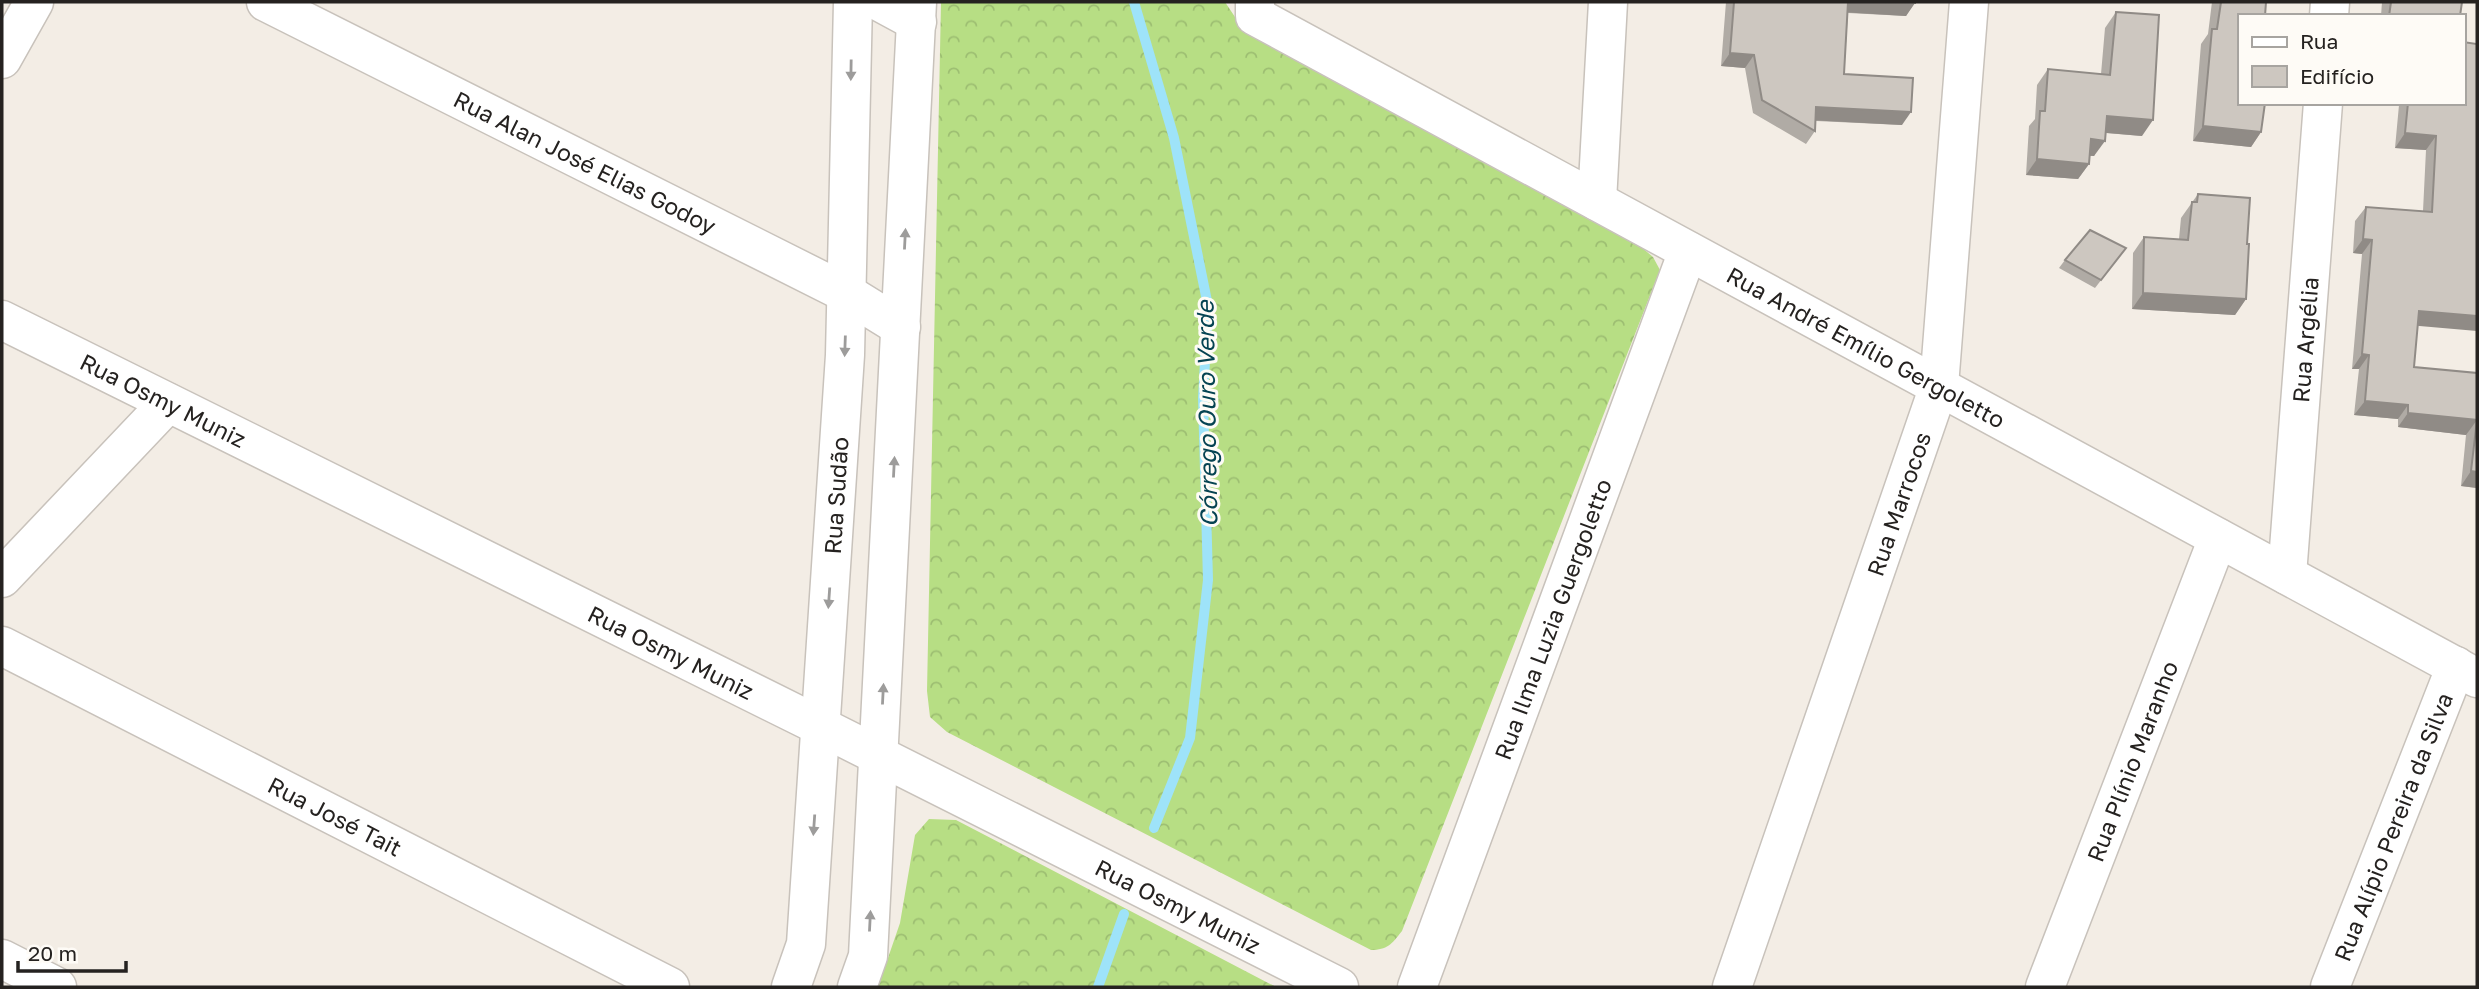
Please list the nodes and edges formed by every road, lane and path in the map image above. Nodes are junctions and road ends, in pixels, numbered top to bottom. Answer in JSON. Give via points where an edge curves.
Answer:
{"nodes":[{"id":1,"x":34,"y":2,"type":"edge"},
{"id":2,"x":266,"y":2,"type":"edge"},
{"id":3,"x":853,"y":2,"type":"edge"},
{"id":4,"x":880,"y":2,"type":"edge"},
{"id":5,"x":1608,"y":2,"type":"edge"},
{"id":6,"x":1969,"y":2,"type":"edge"},
{"id":7,"x":1255,"y":9,"type":"edge"},
{"id":8,"x":917,"y":12,"type":"edge"},
{"id":9,"x":2,"y":59,"type":"edge"},
{"id":10,"x":2323,"y":105,"type":"edge"},
{"id":11,"x":1597,"y":201,"type":"junction"},
{"id":12,"x":1688,"y":251,"type":"junction"},
{"id":13,"x":846,"y":293,"type":"junction"},
{"id":14,"x":2,"y":320,"type":"edge"},
{"id":15,"x":901,"y":327,"type":"junction"},
{"id":16,"x":1939,"y":386,"type":"junction"},
{"id":17,"x":168,"y":402,"type":"junction"},
{"id":18,"x":2218,"y":537,"type":"junction"},
{"id":19,"x":2287,"y":575,"type":"junction"},
{"id":20,"x":2,"y":578,"type":"edge"},
{"id":21,"x":2,"y":646,"type":"edge"},
{"id":22,"x":2467,"y":672,"type":"edge"},
{"id":23,"x":820,"y":726,"type":"junction"},
{"id":24,"x":880,"y":756,"type":"junction"},
{"id":25,"x":2,"y":959,"type":"edge"},
{"id":26,"x":57,"y":987,"type":"edge"},
{"id":27,"x":670,"y":987,"type":"edge"},
{"id":28,"x":791,"y":987,"type":"edge"},
{"id":29,"x":857,"y":987,"type":"edge"},
{"id":30,"x":1339,"y":987,"type":"edge"},
{"id":31,"x":1417,"y":987,"type":"edge"},
{"id":32,"x":1732,"y":987,"type":"edge"},
{"id":33,"x":2045,"y":987,"type":"edge"},
{"id":34,"x":2330,"y":987,"type":"edge"}],
"edges":[{"from":1,"to":9,"type":"street"},
{"from":2,"to":13,"type":"street","name":"Rua Alan José Elias Godoy"},
{"from":3,"to":13,"type":"street","name":"Rua Sudão","one_way":true},
{"from":4,"to":8,"type":"street"},
{"from":5,"to":11,"type":"street"},
{"from":6,"to":16,"type":"street","name":"Rua Marrocos"},
{"from":7,"to":11,"type":"street","name":"Rua André Emílio Gergoletto"},
{"from":15,"to":8,"type":"street","one_way":true},
{"from":10,"to":19,"type":"street","name":"Rua Argélia"},
{"from":11,"to":12,"type":"street","name":"Rua André Emílio Gergoletto"},
{"from":12,"to":16,"type":"street","name":"Rua André Emílio Gergoletto"},
{"from":12,"to":31,"type":"street","name":"Rua Ilma Luzia Guergoletto"},
{"from":13,"to":15,"type":"street","name":"Rua Alan José Elias Godoy"},
{"from":13,"to":23,"type":"street","name":"Rua Sudão","one_way":true},
{"from":14,"to":17,"type":"street","name":"Rua Osmy Muniz"},
{"from":24,"to":15,"type":"street","one_way":true},
{"from":16,"to":18,"type":"street","name":"Rua André Emílio Gergoletto"},
{"from":16,"to":32,"type":"street","name":"Rua Marrocos"},
{"from":17,"to":20,"type":"street"},
{"from":17,"to":23,"type":"street","name":"Rua Osmy Muniz"},
{"from":18,"to":19,"type":"street","name":"Rua André Emílio Gergoletto"},
{"from":18,"to":33,"type":"street","name":"Rua Plínio Maranho"},
{"from":19,"to":22,"type":"street","name":"Rua André Emílio Gergoletto"},
{"from":21,"to":27,"type":"street","name":"Rua José Tait"},
{"from":22,"to":34,"type":"street","name":"Rua Alípio Pereira da Silva"},
{"from":23,"to":24,"type":"street","name":"Rua Osmy Muniz"},
{"from":23,"to":28,"type":"street","name":"Rua Sudão","one_way":true,"via":[[806,944]]},
{"from":29,"to":24,"type":"street","one_way":true,"via":[[867,956]]},
{"from":24,"to":30,"type":"street","name":"Rua Osmy Muniz"},
{"from":25,"to":26,"type":"street"}]}
